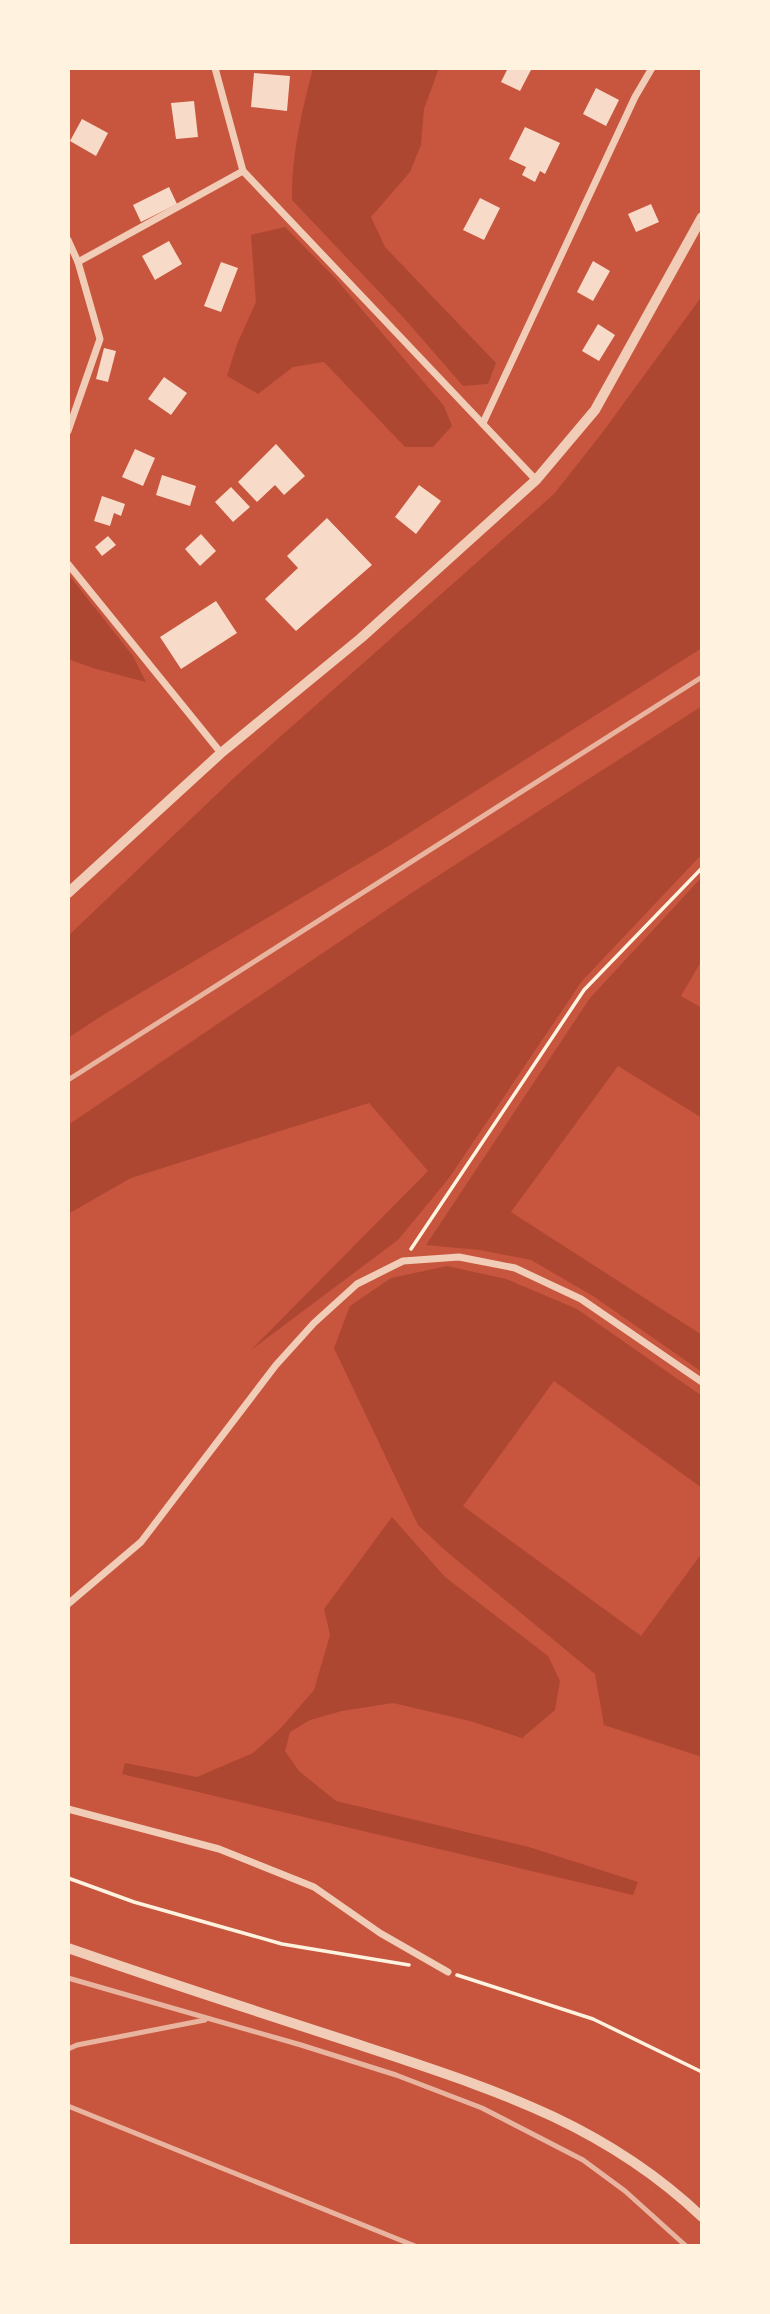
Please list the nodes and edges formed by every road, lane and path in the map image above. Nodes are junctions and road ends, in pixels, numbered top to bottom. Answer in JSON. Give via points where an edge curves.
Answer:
{"nodes":[{"id":1,"x":215,"y":68,"type":"edge"},
{"id":2,"x":652,"y":68,"type":"edge"},
{"id":3,"x":243,"y":171,"type":"junction"},
{"id":4,"x":702,"y":217,"type":"edge"},
{"id":5,"x":68,"y":240,"type":"edge"},
{"id":6,"x":78,"y":262,"type":"junction"},
{"id":7,"x":483,"y":423,"type":"junction"},
{"id":8,"x":68,"y":431,"type":"edge"},
{"id":9,"x":536,"y":480,"type":"junction"},
{"id":10,"x":68,"y":564,"type":"edge"},
{"id":11,"x":221,"y":753,"type":"junction"},
{"id":12,"x":702,"y":868,"type":"edge"},
{"id":13,"x":68,"y":893,"type":"edge"},
{"id":14,"x":403,"y":1261,"type":"junction"},
{"id":15,"x":702,"y":1382,"type":"edge"},
{"id":16,"x":68,"y":1604,"type":"edge"},
{"id":17,"x":68,"y":1809,"type":"edge"},
{"id":18,"x":68,"y":1878,"type":"edge"},
{"id":19,"x":68,"y":1948,"type":"edge"},
{"id":20,"x":409,"y":1965,"type":"dead end"},
{"id":21,"x":448,"y":1972,"type":"joint"},
{"id":22,"x":702,"y":2072,"type":"edge"},
{"id":23,"x":702,"y":2217,"type":"edge"}],
"edges":[{"from":1,"to":3,"type":"street"},
{"from":2,"to":7,"type":"street"},
{"from":3,"to":6,"type":"street"},
{"from":3,"to":7,"type":"street"},
{"from":4,"to":9,"type":"street","via":[[595,410]]},
{"from":5,"to":6,"type":"street"},
{"from":6,"to":8,"type":"street","via":[[100,340]]},
{"from":7,"to":9,"type":"street"},
{"from":9,"to":11,"type":"street","via":[[361,638]]},
{"from":10,"to":11,"type":"street"},
{"from":11,"to":13,"type":"street"},
{"from":12,"to":14,"type":"path","via":[[584,990]]},
{"from":14,"to":15,"type":"street","via":[[458,1257],[516,1268],[581,1299]]},
{"from":14,"to":16,"type":"street","via":[[357,1284],[313,1323],[141,1542]]},
{"from":17,"to":21,"type":"street","via":[[219,1849],[314,1886],[380,1933]]},
{"from":18,"to":20,"type":"path","via":[[282,1944]]},
{"from":19,"to":23,"type":"street","via":[[478,2084],[547,2112],[634,2163]]},
{"from":21,"to":22,"type":"path","via":[[593,2018]]}]}
